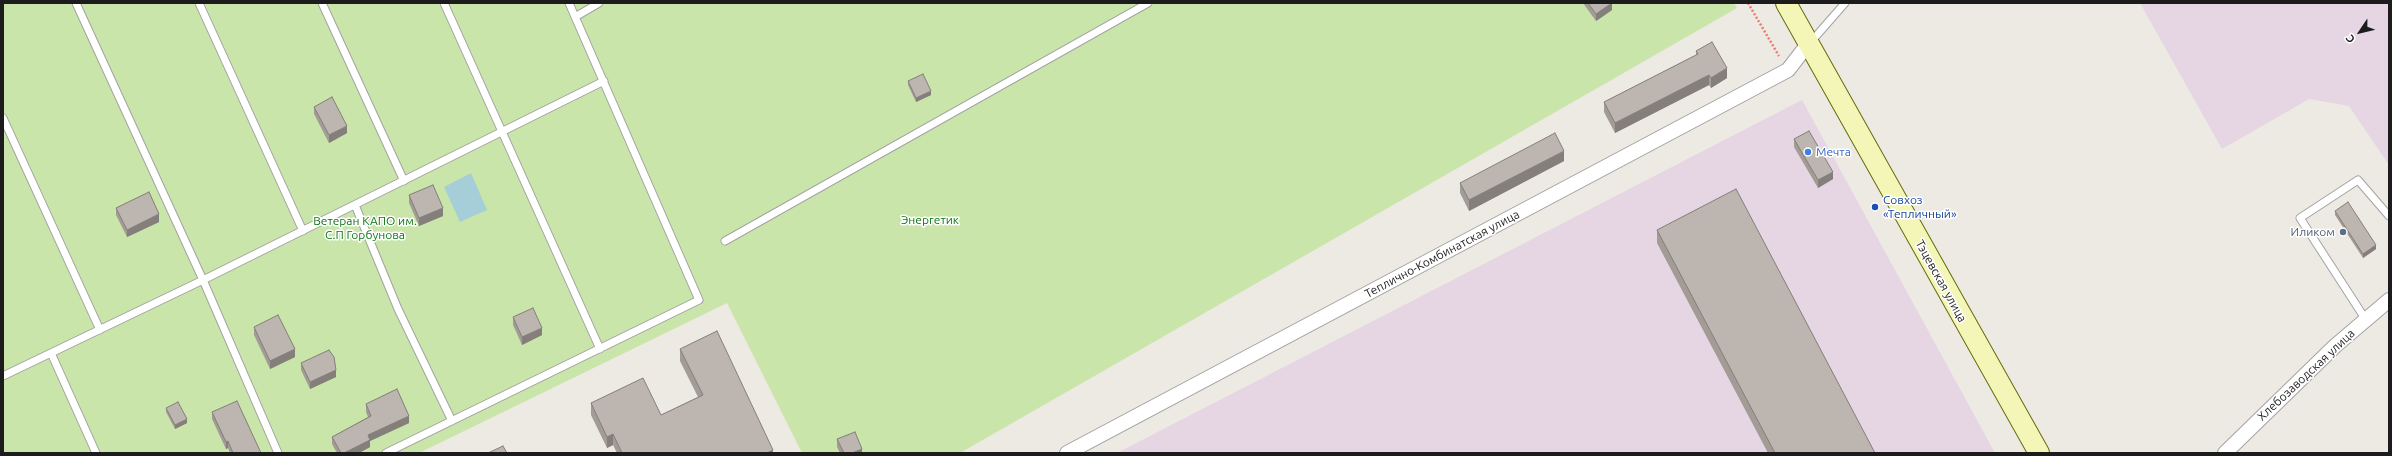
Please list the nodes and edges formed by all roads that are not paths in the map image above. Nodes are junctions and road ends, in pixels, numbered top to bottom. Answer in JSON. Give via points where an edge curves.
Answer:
{"nodes":[{"id":1,"x":76,"y":3,"type":"edge"},
{"id":2,"x":199,"y":3,"type":"edge"},
{"id":3,"x":322,"y":3,"type":"edge"},
{"id":4,"x":444,"y":3,"type":"edge"},
{"id":5,"x":569,"y":3,"type":"edge"},
{"id":6,"x":599,"y":3,"type":"edge"},
{"id":7,"x":1148,"y":3,"type":"edge"},
{"id":8,"x":1786,"y":3,"type":"edge"},
{"id":9,"x":1845,"y":3,"type":"edge"},
{"id":10,"x":575,"y":17,"type":"junction"},
{"id":11,"x":1808,"y":44,"type":"junction"},
{"id":12,"x":604,"y":81,"type":"junction"},
{"id":13,"x":3,"y":118,"type":"edge"},
{"id":14,"x":504,"y":132,"type":"junction"},
{"id":15,"x":404,"y":181,"type":"junction"},
{"id":16,"x":355,"y":205,"type":"junction"},
{"id":17,"x":2389,"y":216,"type":"edge"},
{"id":18,"x":303,"y":231,"type":"junction"},
{"id":19,"x":725,"y":241,"type":"dead end"},
{"id":20,"x":203,"y":280,"type":"junction"},
{"id":21,"x":2389,"y":300,"type":"edge"},
{"id":22,"x":2366,"y":320,"type":"junction"},
{"id":23,"x":100,"y":330,"type":"junction"},
{"id":24,"x":600,"y":349,"type":"junction"},
{"id":25,"x":51,"y":353,"type":"junction"},
{"id":26,"x":3,"y":376,"type":"edge"},
{"id":27,"x":452,"y":421,"type":"junction"},
{"id":28,"x":96,"y":453,"type":"edge"},
{"id":29,"x":278,"y":453,"type":"edge"},
{"id":30,"x":386,"y":453,"type":"edge"},
{"id":31,"x":1067,"y":453,"type":"edge"},
{"id":32,"x":2039,"y":453,"type":"edge"},
{"id":33,"x":2225,"y":453,"type":"edge"}],
"edges":[{"from":1,"to":20,"type":"lane"},
{"from":2,"to":18,"type":"lane"},
{"from":3,"to":15,"type":"lane"},
{"from":4,"to":14,"type":"lane"},
{"from":5,"to":10,"type":"lane"},
{"from":6,"to":10,"type":"lane"},
{"from":7,"to":19,"type":"lane"},
{"from":8,"to":11,"type":"main road","name":"Тэцевская улица"},
{"from":9,"to":11,"type":"lane"},
{"from":10,"to":12,"type":"lane"},
{"from":11,"to":31,"type":"street","name":"Теплично-Комбинатская улица","via":[[1788,70]]},
{"from":11,"to":32,"type":"main road","name":"Тэцевская улица"},
{"from":12,"to":14,"type":"lane"},
{"from":12,"to":24,"type":"lane","via":[[699,300]]},
{"from":13,"to":23,"type":"lane"},
{"from":14,"to":15,"type":"lane"},
{"from":14,"to":24,"type":"lane"},
{"from":15,"to":16,"type":"lane"},
{"from":16,"to":18,"type":"lane"},
{"from":16,"to":27,"type":"lane","via":[[398,309]]},
{"from":17,"to":22,"type":"lane","via":[[2358,180],[2300,218]]},
{"from":18,"to":20,"type":"lane"},
{"from":20,"to":23,"type":"lane"},
{"from":20,"to":29,"type":"lane"},
{"from":21,"to":22,"type":"street","name":"Хлебозаводская улица"},
{"from":22,"to":33,"type":"street","name":"Хлебозаводская улица","via":[[2335,346]]},
{"from":23,"to":25,"type":"lane"},
{"from":24,"to":27,"type":"lane"},
{"from":25,"to":26,"type":"lane"},
{"from":25,"to":28,"type":"lane"},
{"from":27,"to":30,"type":"lane"}]}
